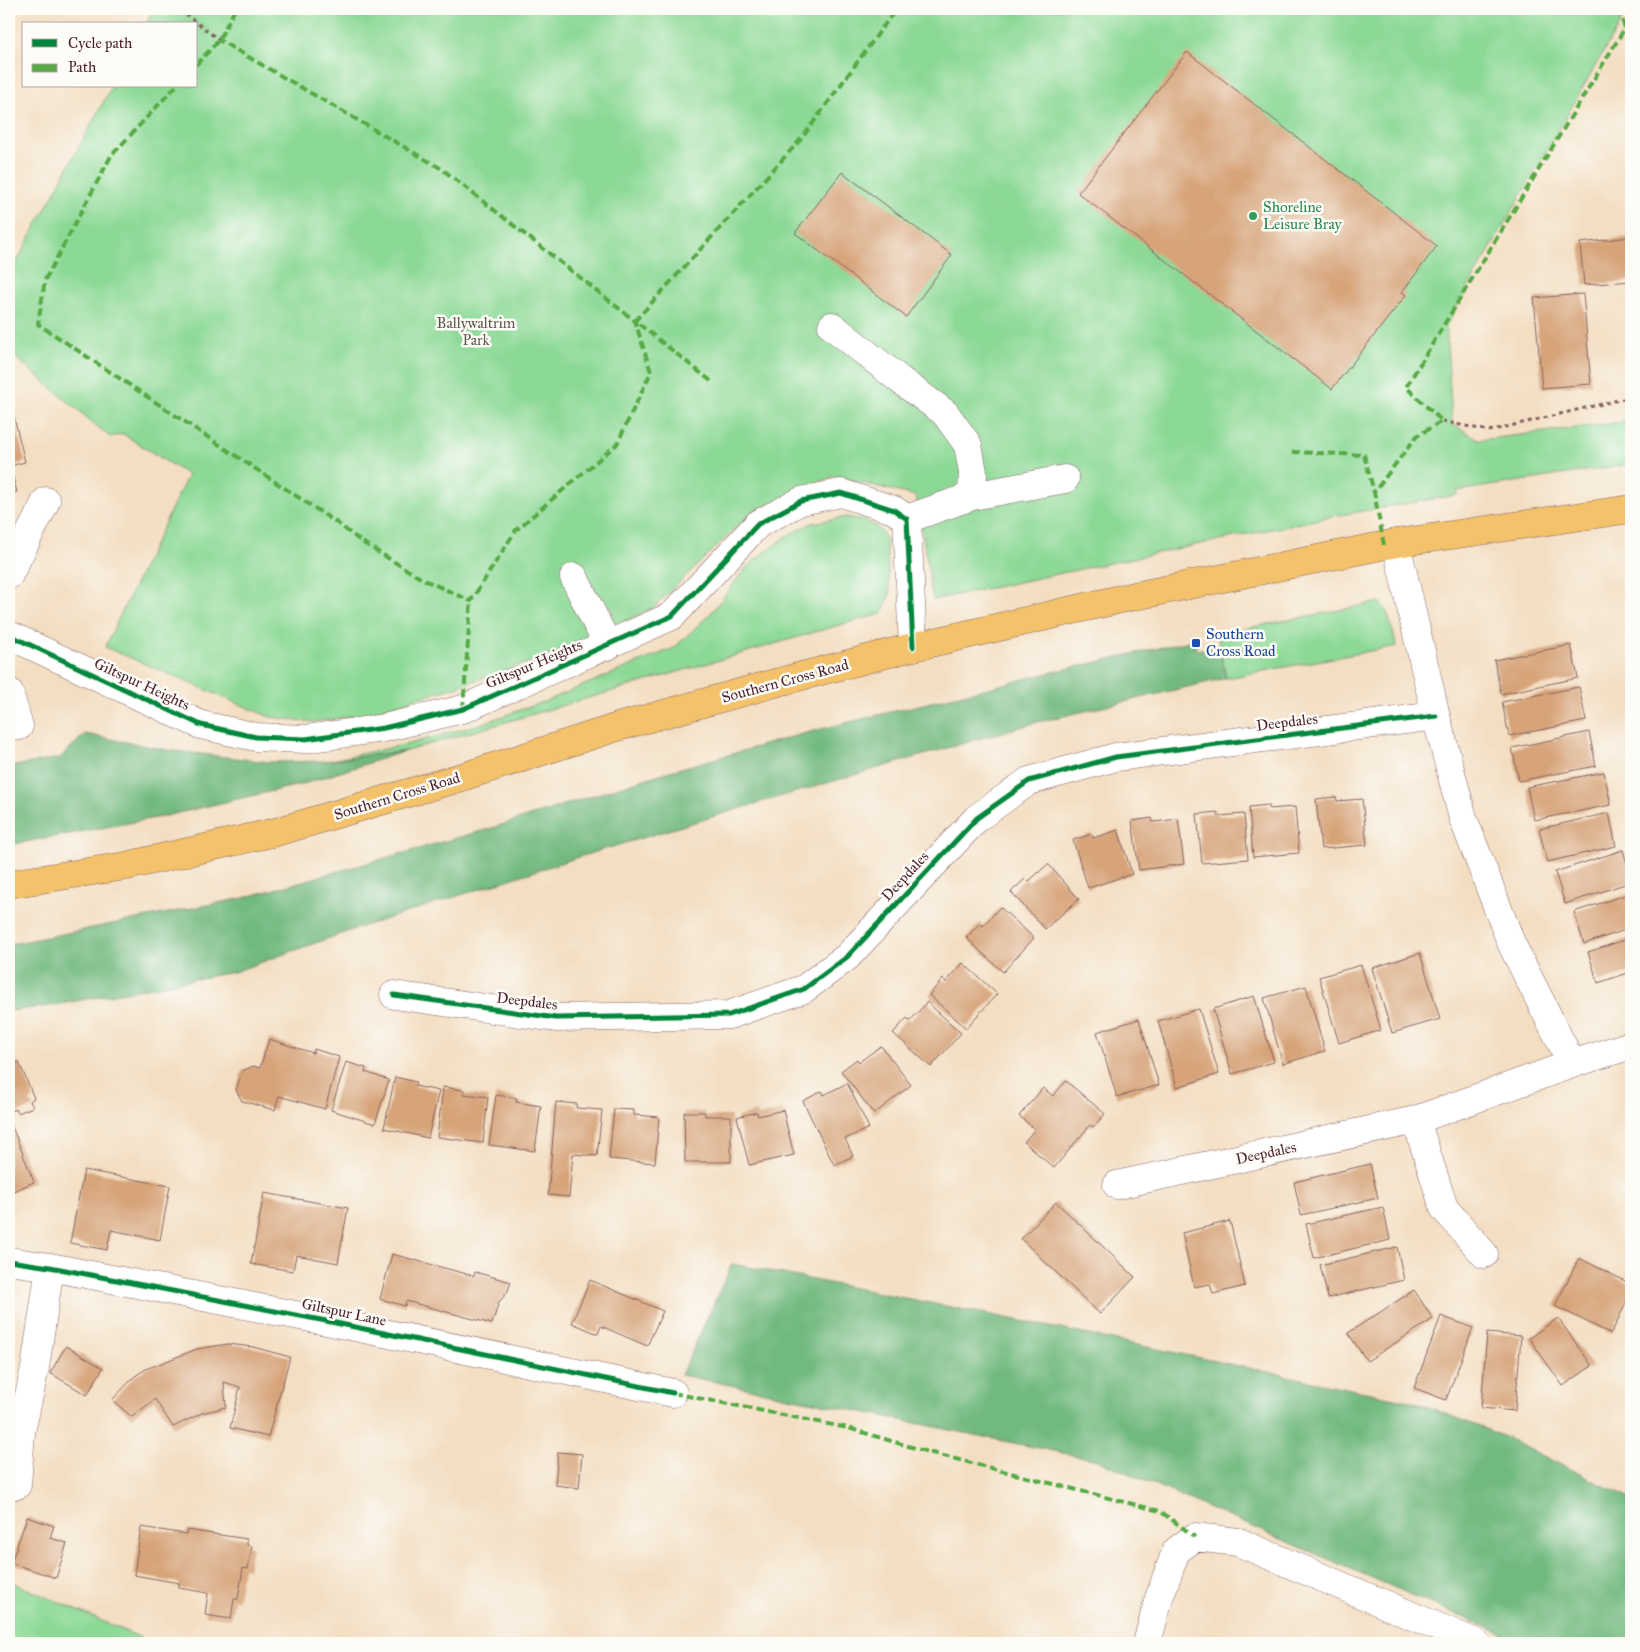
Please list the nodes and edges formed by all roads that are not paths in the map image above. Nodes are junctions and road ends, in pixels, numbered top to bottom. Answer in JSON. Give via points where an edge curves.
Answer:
{"nodes":[{"id":1,"x":832,"y":326,"type":"dead end"},
{"id":2,"x":1065,"y":479,"type":"dead end"},
{"id":3,"x":972,"y":496,"type":"junction"},
{"id":4,"x":46,"y":501,"type":"dead end"},
{"id":5,"x":1631,"y":509,"type":"edge"},
{"id":6,"x":907,"y":519,"type":"junction"},
{"id":7,"x":1396,"y":543,"type":"junction"},
{"id":8,"x":9,"y":576,"type":"edge"},
{"id":9,"x":574,"y":577,"type":"dead end"},
{"id":10,"x":9,"y":635,"type":"edge"},
{"id":11,"x":608,"y":646,"type":"junction"},
{"id":12,"x":913,"y":647,"type":"junction"},
{"id":13,"x":9,"y":692,"type":"edge"},
{"id":14,"x":1436,"y":716,"type":"junction"},
{"id":15,"x":19,"y":726,"type":"dead end"},
{"id":16,"x":9,"y":884,"type":"edge"},
{"id":17,"x":394,"y":995,"type":"dead end"},
{"id":18,"x":1631,"y":1045,"type":"edge"},
{"id":19,"x":1572,"y":1064,"type":"junction"},
{"id":20,"x":1416,"y":1120,"type":"junction"},
{"id":21,"x":1117,"y":1185,"type":"dead end"},
{"id":22,"x":1484,"y":1254,"type":"dead end"},
{"id":23,"x":9,"y":1261,"type":"edge"},
{"id":24,"x":50,"y":1267,"type":"junction"},
{"id":25,"x":673,"y":1393,"type":"dead end"},
{"id":26,"x":17,"y":1485,"type":"dead end"},
{"id":27,"x":1147,"y":1643,"type":"edge"},
{"id":28,"x":1476,"y":1643,"type":"edge"}],
"edges":[{"from":1,"to":3,"type":"street","via":[[945,413],[968,444],[973,472]]},
{"from":2,"to":3,"type":"street"},
{"from":3,"to":6,"type":"street"},
{"from":4,"to":8,"type":"street"},
{"from":5,"to":7,"type":"main road","name":"Southern Cross Road"},
{"from":6,"to":11,"type":"street","name":"Giltspur Heights","via":[[894,510],[841,493],[801,501],[758,524],[672,616]]},
{"from":6,"to":12,"type":"street"},
{"from":7,"to":12,"type":"main road","name":"Southern Cross Road","via":[[1124,598]]},
{"from":7,"to":14,"type":"street"},
{"from":9,"to":11,"type":"street"},
{"from":10,"to":11,"type":"street","name":"Giltspur Heights","via":[[201,725],[256,737],[305,738],[384,728],[463,709]]},
{"from":12,"to":16,"type":"main road","name":"Southern Cross Road","via":[[621,726],[276,832],[126,866]]},
{"from":13,"to":15,"type":"street"},
{"from":14,"to":17,"type":"street","name":"Deepdales","via":[[1116,758],[1030,781],[977,818],[847,957],[804,989],[729,1015],[556,1018]]},
{"from":14,"to":19,"type":"street","via":[[1463,818],[1512,945]]},
{"from":18,"to":19,"type":"street","name":"Deepdales"},
{"from":19,"to":20,"type":"street","name":"Deepdales"},
{"from":20,"to":21,"type":"street","name":"Deepdales"},
{"from":20,"to":22,"type":"street","via":[[1444,1208]]},
{"from":23,"to":24,"type":"street","name":"Giltspur Lane"},
{"from":24,"to":25,"type":"street","name":"Giltspur Lane"},
{"from":24,"to":26,"type":"street","via":[[21,1432]]},
{"from":27,"to":28,"type":"street","via":[[1176,1551],[1195,1537],[1238,1542]]}]}
